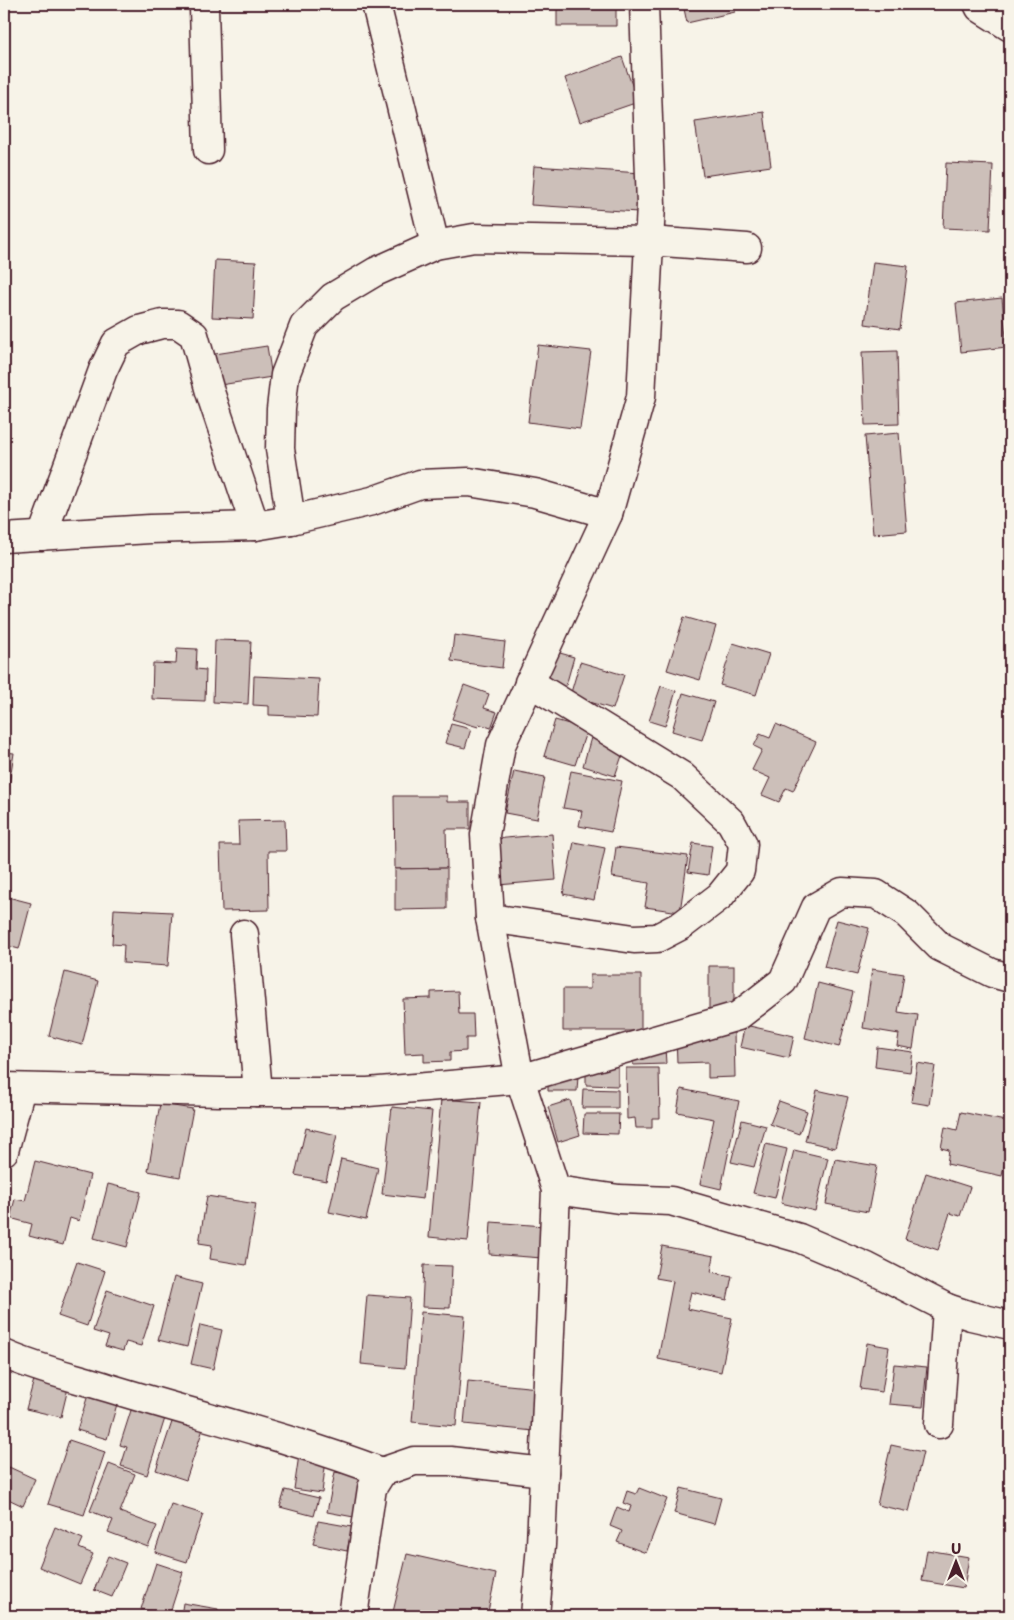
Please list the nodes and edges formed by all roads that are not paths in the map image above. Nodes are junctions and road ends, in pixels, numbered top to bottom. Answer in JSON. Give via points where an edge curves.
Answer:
{"nodes":[{"id":1,"x":205,"y":4,"type":"edge"},
{"id":2,"x":376,"y":4,"type":"edge"},
{"id":3,"x":644,"y":4,"type":"edge"},
{"id":4,"x":978,"y":4,"type":"edge"},
{"id":5,"x":1010,"y":27,"type":"edge"},
{"id":6,"x":208,"y":150,"type":"dead end"},
{"id":7,"x":649,"y":241,"type":"junction"},
{"id":8,"x":435,"y":245,"type":"junction"},
{"id":9,"x":747,"y":248,"type":"dead end"},
{"id":10,"x":608,"y":514,"type":"junction"},
{"id":11,"x":291,"y":520,"type":"junction"},
{"id":12,"x":255,"y":526,"type":"junction"},
{"id":13,"x":42,"y":536,"type":"junction"},
{"id":14,"x":4,"y":538,"type":"edge"},
{"id":15,"x":529,"y":682,"type":"junction"},
{"id":16,"x":490,"y":918,"type":"junction"},
{"id":17,"x":244,"y":934,"type":"dead end"},
{"id":18,"x":1010,"y":978,"type":"edge"},
{"id":19,"x":520,"y":1079,"type":"junction"},
{"id":20,"x":12,"y":1087,"type":"edge"},
{"id":21,"x":258,"y":1092,"type":"junction"},
{"id":22,"x":4,"y":1151,"type":"edge"},
{"id":23,"x":556,"y":1190,"type":"junction"},
{"id":24,"x":947,"y":1308,"type":"junction"},
{"id":25,"x":1010,"y":1325,"type":"edge"},
{"id":26,"x":4,"y":1354,"type":"edge"},
{"id":27,"x":939,"y":1424,"type":"dead end"},
{"id":28,"x":382,"y":1472,"type":"junction"},
{"id":29,"x":544,"y":1472,"type":"junction"},
{"id":30,"x":353,"y":1616,"type":"edge"},
{"id":31,"x":535,"y":1616,"type":"edge"}],
"edges":[{"from":1,"to":6,"type":"street"},
{"from":2,"to":8,"type":"street"},
{"from":3,"to":7,"type":"street","via":[[651,205]]},
{"from":4,"to":5,"type":"street"},
{"from":7,"to":8,"type":"street","via":[[474,238]]},
{"from":7,"to":9,"type":"street"},
{"from":7,"to":10,"type":"street","via":[[641,397]]},
{"from":8,"to":11,"type":"street","via":[[374,272],[349,287],[333,297],[304,326],[284,375],[281,409],[280,449]]},
{"from":10,"to":11,"type":"street","via":[[535,494],[469,482],[420,484],[372,501]]},
{"from":10,"to":15,"type":"street"},
{"from":11,"to":12,"type":"street"},
{"from":12,"to":13,"type":"street"},
{"from":12,"to":13,"type":"street","via":[[194,335],[178,324],[162,324],[139,330],[116,343]]},
{"from":13,"to":14,"type":"street"},
{"from":15,"to":16,"type":"street","via":[[501,745],[485,834]]},
{"from":15,"to":16,"type":"street","via":[[682,776],[731,822],[743,844],[740,870],[720,896],[682,925],[657,938],[634,939]]},
{"from":16,"to":19,"type":"street"},
{"from":17,"to":21,"type":"street"},
{"from":18,"to":19,"type":"street","via":[[992,973],[940,947],[907,914],[876,894],[842,892],[816,906],[783,980],[738,1016]]},
{"from":19,"to":21,"type":"street","via":[[368,1092]]},
{"from":19,"to":23,"type":"street"},
{"from":20,"to":21,"type":"street"},
{"from":20,"to":22,"type":"street"},
{"from":23,"to":24,"type":"street","via":[[619,1200],[671,1201],[799,1238],[867,1267]]},
{"from":23,"to":29,"type":"street"},
{"from":24,"to":25,"type":"street"},
{"from":24,"to":27,"type":"street"},
{"from":26,"to":28,"type":"street","via":[[342,1456]]},
{"from":28,"to":29,"type":"street","via":[[414,1461],[450,1461]]},
{"from":28,"to":30,"type":"street","via":[[372,1488]]},
{"from":29,"to":31,"type":"street"}]}
